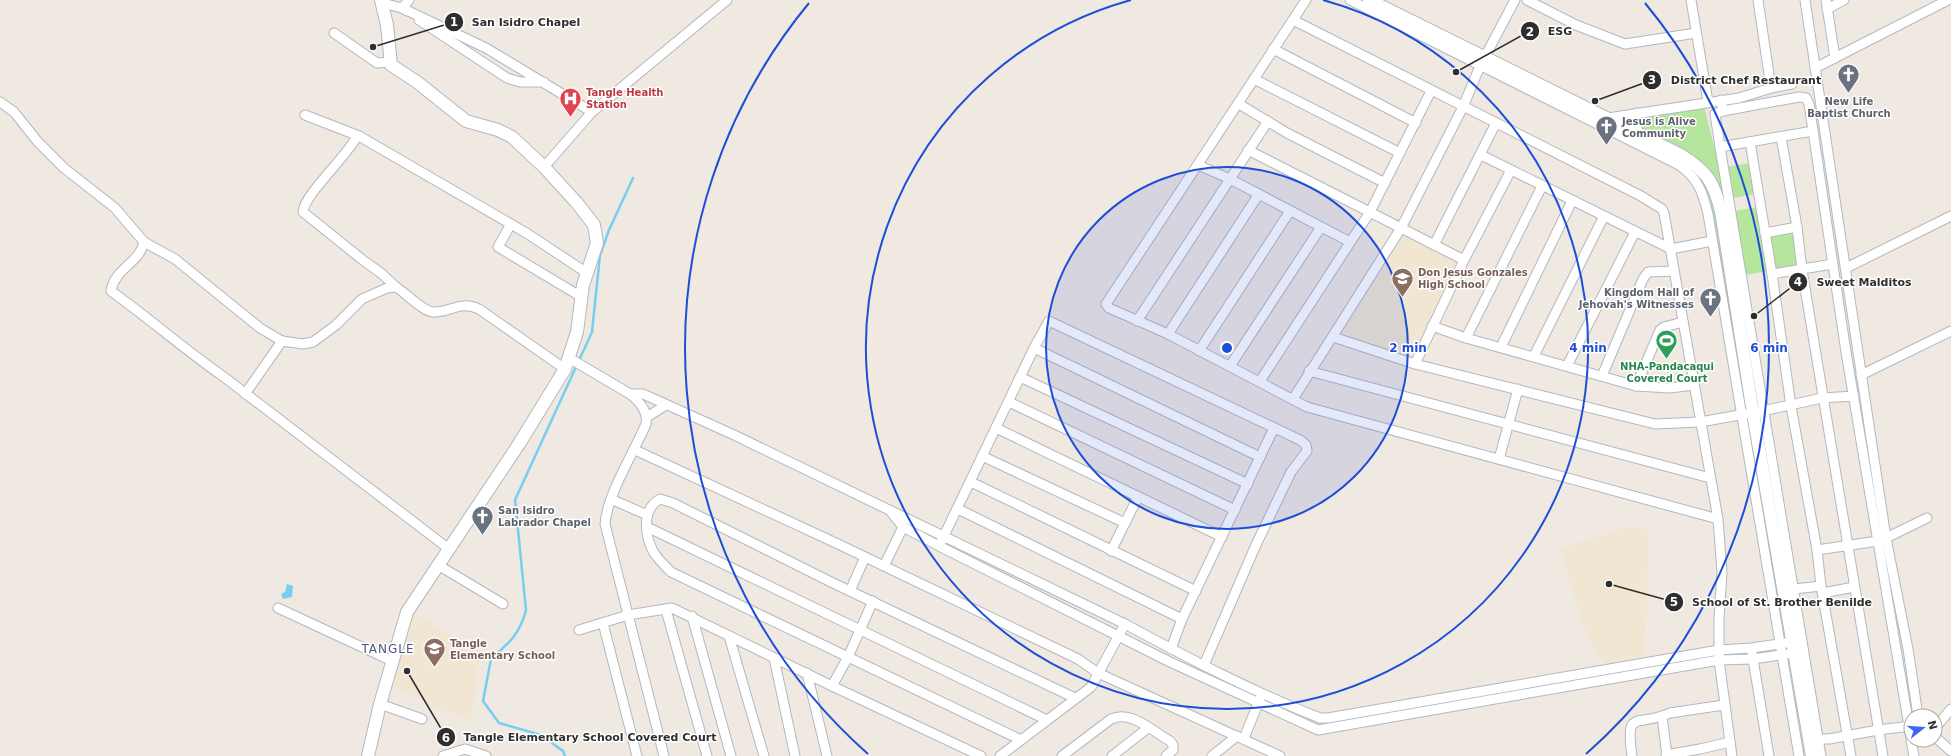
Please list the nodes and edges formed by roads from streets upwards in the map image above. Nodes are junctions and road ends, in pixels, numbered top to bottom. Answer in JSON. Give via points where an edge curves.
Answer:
{"nodes":[{"id":1,"x":409,"y":0,"type":"edge"},
{"id":2,"x":727,"y":0,"type":"edge"},
{"id":3,"x":1306,"y":0,"type":"edge"},
{"id":4,"x":1350,"y":0,"type":"edge"},
{"id":5,"x":1368,"y":0,"type":"edge"},
{"id":6,"x":1515,"y":0,"type":"edge"},
{"id":7,"x":1527,"y":0,"type":"edge"},
{"id":8,"x":1691,"y":0,"type":"edge"},
{"id":9,"x":1758,"y":0,"type":"edge"},
{"id":10,"x":1805,"y":0,"type":"edge"},
{"id":11,"x":1844,"y":0,"type":"edge"},
{"id":12,"x":1948,"y":0,"type":"edge"},
{"id":13,"x":382,"y":1,"type":"edge"},
{"id":14,"x":1826,"y":4,"type":"edge"},
{"id":15,"x":402,"y":8,"type":"junction"},
{"id":16,"x":1293,"y":20,"type":"junction"},
{"id":17,"x":334,"y":33,"type":"dead end"},
{"id":18,"x":1696,"y":33,"type":"junction"},
{"id":19,"x":1273,"y":49,"type":"junction"},
{"id":20,"x":1834,"y":58,"type":"junction"},
{"id":21,"x":390,"y":62,"type":"junction"},
{"id":22,"x":1482,"y":62,"type":"junction"},
{"id":23,"x":1815,"y":68,"type":"junction"},
{"id":24,"x":1254,"y":79,"type":"junction"},
{"id":25,"x":544,"y":82,"type":"junction"},
{"id":26,"x":1792,"y":84,"type":"dead end"},
{"id":27,"x":1771,"y":88,"type":"junction"},
{"id":28,"x":1431,"y":91,"type":"junction"},
{"id":29,"x":1721,"y":100,"type":"junction"},
{"id":30,"x":0,"y":102,"type":"edge"},
{"id":31,"x":1708,"y":102,"type":"junction"},
{"id":32,"x":1238,"y":104,"type":"junction"},
{"id":33,"x":1463,"y":107,"type":"junction"},
{"id":34,"x":1581,"y":111,"type":"junction"},
{"id":35,"x":1723,"y":111,"type":"junction"},
{"id":36,"x":592,"y":112,"type":"junction"},
{"id":37,"x":1637,"y":113,"type":"junction"},
{"id":38,"x":305,"y":115,"type":"dead end"},
{"id":39,"x":1608,"y":118,"type":"junction"},
{"id":40,"x":1268,"y":121,"type":"junction"},
{"id":41,"x":1416,"y":123,"type":"junction"},
{"id":42,"x":1496,"y":123,"type":"junction"},
{"id":43,"x":1813,"y":131,"type":"junction"},
{"id":44,"x":359,"y":136,"type":"junction"},
{"id":45,"x":1781,"y":137,"type":"junction"},
{"id":46,"x":1635,"y":138,"type":"junction"},
{"id":47,"x":1750,"y":142,"type":"junction"},
{"id":48,"x":1720,"y":146,"type":"junction"},
{"id":49,"x":1248,"y":150,"type":"junction"},
{"id":50,"x":1400,"y":153,"type":"junction"},
{"id":51,"x":1481,"y":155,"type":"junction"},
{"id":52,"x":1198,"y":165,"type":"junction"},
{"id":53,"x":544,"y":167,"type":"junction"},
{"id":54,"x":1511,"y":170,"type":"junction"},
{"id":55,"x":1230,"y":179,"type":"junction"},
{"id":56,"x":1385,"y":183,"type":"junction"},
{"id":57,"x":1542,"y":186,"type":"junction"},
{"id":58,"x":1259,"y":194,"type":"junction"},
{"id":59,"x":1572,"y":201,"type":"junction"},
{"id":60,"x":1290,"y":211,"type":"junction"},
{"id":61,"x":1370,"y":212,"type":"junction"},
{"id":62,"x":1604,"y":216,"type":"junction"},
{"id":63,"x":1951,"y":216,"type":"edge"},
{"id":64,"x":511,"y":224,"type":"junction"},
{"id":65,"x":1321,"y":227,"type":"junction"},
{"id":66,"x":1797,"y":227,"type":"junction"},
{"id":67,"x":1401,"y":228,"type":"junction"},
{"id":68,"x":1635,"y":232,"type":"junction"},
{"id":69,"x":1765,"y":233,"type":"junction"},
{"id":70,"x":1712,"y":241,"type":"junction"},
{"id":71,"x":144,"y":242,"type":"junction"},
{"id":72,"x":1350,"y":242,"type":"junction"},
{"id":73,"x":1434,"y":245,"type":"junction"},
{"id":74,"x":1671,"y":249,"type":"junction"},
{"id":75,"x":1464,"y":260,"type":"junction"},
{"id":76,"x":1833,"y":264,"type":"junction"},
{"id":77,"x":1846,"y":268,"type":"junction"},
{"id":78,"x":1802,"y":270,"type":"junction"},
{"id":79,"x":1674,"y":271,"type":"junction"},
{"id":80,"x":587,"y":273,"type":"junction"},
{"id":81,"x":1772,"y":274,"type":"junction"},
{"id":82,"x":396,"y":287,"type":"junction"},
{"id":83,"x":580,"y":296,"type":"junction"},
{"id":84,"x":1137,"y":321,"type":"junction"},
{"id":85,"x":1683,"y":322,"type":"junction"},
{"id":86,"x":1432,"y":326,"type":"junction"},
{"id":87,"x":1951,"y":331,"type":"edge"},
{"id":88,"x":1168,"y":334,"type":"junction"},
{"id":89,"x":1333,"y":338,"type":"junction"},
{"id":90,"x":1466,"y":338,"type":"junction"},
{"id":91,"x":282,"y":341,"type":"junction"},
{"id":92,"x":1501,"y":347,"type":"junction"},
{"id":93,"x":1034,"y":348,"type":"junction"},
{"id":94,"x":1199,"y":351,"type":"junction"},
{"id":95,"x":1534,"y":356,"type":"junction"},
{"id":96,"x":573,"y":364,"type":"junction"},
{"id":97,"x":1415,"y":364,"type":"junction"},
{"id":98,"x":1230,"y":366,"type":"junction"},
{"id":99,"x":1567,"y":366,"type":"junction"},
{"id":100,"x":1310,"y":371,"type":"junction"},
{"id":101,"x":1861,"y":375,"type":"junction"},
{"id":102,"x":1602,"y":376,"type":"junction"},
{"id":103,"x":1020,"y":377,"type":"junction"},
{"id":104,"x":1260,"y":381,"type":"junction"},
{"id":105,"x":1694,"y":385,"type":"junction"},
{"id":106,"x":1636,"y":386,"type":"junction"},
{"id":107,"x":1518,"y":390,"type":"junction"},
{"id":108,"x":245,"y":394,"type":"junction"},
{"id":109,"x":630,"y":394,"type":"junction"},
{"id":110,"x":1854,"y":396,"type":"junction"},
{"id":111,"x":1822,"y":398,"type":"junction"},
{"id":112,"x":1293,"y":399,"type":"junction"},
{"id":113,"x":1009,"y":402,"type":"junction"},
{"id":114,"x":666,"y":405,"type":"junction"},
{"id":115,"x":1791,"y":406,"type":"junction"},
{"id":116,"x":1758,"y":412,"type":"junction"},
{"id":117,"x":1741,"y":415,"type":"junction"},
{"id":118,"x":647,"y":417,"type":"junction"},
{"id":119,"x":1700,"y":422,"type":"junction"},
{"id":120,"x":1508,"y":425,"type":"junction"},
{"id":121,"x":996,"y":428,"type":"junction"},
{"id":122,"x":1274,"y":428,"type":"junction"},
{"id":123,"x":634,"y":450,"type":"junction"},
{"id":124,"x":982,"y":456,"type":"junction"},
{"id":125,"x":1260,"y":457,"type":"junction"},
{"id":126,"x":1499,"y":459,"type":"junction"},
{"id":127,"x":1710,"y":478,"type":"junction"},
{"id":128,"x":971,"y":482,"type":"junction"},
{"id":129,"x":1248,"y":484,"type":"junction"},
{"id":130,"x":1138,"y":496,"type":"junction"},
{"id":131,"x":611,"y":499,"type":"junction"},
{"id":132,"x":958,"y":509,"type":"junction"},
{"id":133,"x":889,"y":510,"type":"junction"},
{"id":134,"x":1235,"y":510,"type":"junction"},
{"id":135,"x":647,"y":515,"type":"junction"},
{"id":136,"x":1927,"y":518,"type":"dead end"},
{"id":137,"x":1718,"y":519,"type":"junction"},
{"id":138,"x":1125,"y":523,"type":"junction"},
{"id":139,"x":647,"y":527,"type":"junction"},
{"id":140,"x":903,"y":527,"type":"junction"},
{"id":141,"x":944,"y":537,"type":"junction"},
{"id":142,"x":1222,"y":537,"type":"junction"},
{"id":143,"x":1882,"y":539,"type":"junction"},
{"id":144,"x":1846,"y":545,"type":"junction"},
{"id":145,"x":939,"y":546,"type":"junction"},
{"id":146,"x":449,"y":549,"type":"junction"},
{"id":147,"x":1817,"y":550,"type":"junction"},
{"id":148,"x":1111,"y":551,"type":"junction"},
{"id":149,"x":865,"y":557,"type":"junction"},
{"id":150,"x":438,"y":565,"type":"junction"},
{"id":151,"x":884,"y":566,"type":"junction"},
{"id":152,"x":1854,"y":588,"type":"junction"},
{"id":153,"x":1794,"y":590,"type":"junction"},
{"id":154,"x":1822,"y":590,"type":"junction"},
{"id":155,"x":850,"y":591,"type":"junction"},
{"id":156,"x":1196,"y":591,"type":"junction"},
{"id":157,"x":873,"y":601,"type":"junction"},
{"id":158,"x":503,"y":604,"type":"dead end"},
{"id":159,"x":278,"y":608,"type":"dead end"},
{"id":160,"x":666,"y":610,"type":"junction"},
{"id":161,"x":628,"y":615,"type":"junction"},
{"id":162,"x":692,"y":616,"type":"junction"},
{"id":163,"x":1182,"y":619,"type":"junction"},
{"id":164,"x":603,"y":623,"type":"junction"},
{"id":165,"x":1125,"y":624,"type":"junction"},
{"id":166,"x":860,"y":629,"type":"junction"},
{"id":167,"x":579,"y":630,"type":"dead end"},
{"id":168,"x":729,"y":636,"type":"junction"},
{"id":169,"x":1119,"y":637,"type":"junction"},
{"id":170,"x":1780,"y":644,"type":"junction"},
{"id":171,"x":1750,"y":648,"type":"junction"},
{"id":172,"x":1794,"y":648,"type":"junction"},
{"id":173,"x":1171,"y":649,"type":"junction"},
{"id":174,"x":1719,"y":650,"type":"junction"},
{"id":175,"x":1782,"y":655,"type":"junction"},
{"id":176,"x":848,"y":657,"type":"junction"},
{"id":177,"x":774,"y":658,"type":"junction"},
{"id":178,"x":1753,"y":659,"type":"junction"},
{"id":179,"x":1719,"y":660,"type":"junction"},
{"id":180,"x":392,"y":661,"type":"junction"},
{"id":181,"x":1204,"y":665,"type":"junction"},
{"id":182,"x":807,"y":673,"type":"junction"},
{"id":183,"x":1098,"y":673,"type":"junction"},
{"id":184,"x":832,"y":686,"type":"junction"},
{"id":185,"x":1263,"y":693,"type":"junction"},
{"id":186,"x":1075,"y":698,"type":"junction"},
{"id":187,"x":1426,"y":700,"type":"junction"},
{"id":188,"x":1258,"y":703,"type":"junction"},
{"id":189,"x":380,"y":704,"type":"junction"},
{"id":190,"x":1724,"y":705,"type":"junction"},
{"id":191,"x":1907,"y":708,"type":"edge"},
{"id":192,"x":1917,"y":708,"type":"edge"},
{"id":193,"x":1951,"y":709,"type":"edge"},
{"id":194,"x":1428,"y":710,"type":"junction"},
{"id":195,"x":1662,"y":716,"type":"junction"},
{"id":196,"x":1943,"y":718,"type":"edge"},
{"id":197,"x":422,"y":719,"type":"dead end"},
{"id":198,"x":1047,"y":720,"type":"junction"},
{"id":199,"x":1903,"y":727,"type":"edge"},
{"id":200,"x":1148,"y":728,"type":"junction"},
{"id":201,"x":1878,"y":730,"type":"junction"},
{"id":202,"x":1847,"y":736,"type":"junction"},
{"id":203,"x":1240,"y":737,"type":"junction"},
{"id":204,"x":1818,"y":739,"type":"junction"},
{"id":205,"x":1021,"y":740,"type":"junction"},
{"id":206,"x":1730,"y":742,"type":"junction"},
{"id":207,"x":1943,"y":744,"type":"edge"},
{"id":208,"x":1951,"y":752,"type":"edge"},
{"id":209,"x":1700,"y":753,"type":"edge"},
{"id":210,"x":370,"y":755,"type":"edge"},
{"id":211,"x":1275,"y":755,"type":"edge"},
{"id":212,"x":1666,"y":755,"type":"edge"},
{"id":213,"x":443,"y":756,"type":"edge"},
{"id":214,"x":486,"y":756,"type":"edge"},
{"id":215,"x":637,"y":756,"type":"edge"},
{"id":216,"x":664,"y":756,"type":"edge"},
{"id":217,"x":707,"y":756,"type":"edge"},
{"id":218,"x":731,"y":756,"type":"edge"},
{"id":219,"x":764,"y":756,"type":"edge"},
{"id":220,"x":794,"y":756,"type":"edge"},
{"id":221,"x":827,"y":756,"type":"edge"},
{"id":222,"x":981,"y":756,"type":"edge"},
{"id":223,"x":1000,"y":756,"type":"edge"},
{"id":224,"x":1062,"y":756,"type":"edge"},
{"id":225,"x":1112,"y":756,"type":"edge"},
{"id":226,"x":1166,"y":756,"type":"edge"},
{"id":227,"x":1212,"y":756,"type":"edge"},
{"id":228,"x":1632,"y":756,"type":"edge"},
{"id":229,"x":1732,"y":756,"type":"edge"},
{"id":230,"x":1769,"y":756,"type":"edge"},
{"id":231,"x":1799,"y":756,"type":"edge"},
{"id":232,"x":1812,"y":756,"type":"edge"},
{"id":233,"x":1821,"y":756,"type":"edge"},
{"id":234,"x":1851,"y":756,"type":"edge"},
{"id":235,"x":1882,"y":756,"type":"edge"}],
"edges":[{"from":1,"to":15,"type":"street"},
{"from":2,"to":36,"type":"street"},
{"from":3,"to":16,"type":"street"},
{"from":4,"to":22,"type":"street"},
{"from":5,"to":22,"type":"street"},
{"from":6,"to":22,"type":"street"},
{"from":7,"to":18,"type":"street","via":[[1576,24],[1626,44]]},
{"from":8,"to":18,"type":"street"},
{"from":9,"to":27,"type":"street"},
{"from":10,"to":23,"type":"street"},
{"from":11,"to":14,"type":"street"},
{"from":12,"to":20,"type":"street"},
{"from":13,"to":15,"type":"street"},
{"from":13,"to":21,"type":"street"},
{"from":14,"to":20,"type":"street"},
{"from":15,"to":25,"type":"street","via":[[486,48]]},
{"from":15,"to":25,"type":"street","via":[[428,28],[507,78],[520,82]]},
{"from":16,"to":19,"type":"street"},
{"from":16,"to":28,"type":"street"},
{"from":17,"to":21,"type":"street","via":[[377,63]]},
{"from":18,"to":31,"type":"street"},
{"from":19,"to":24,"type":"street"},
{"from":19,"to":41,"type":"street"},
{"from":20,"to":23,"type":"street"},
{"from":21,"to":53,"type":"street","via":[[466,121],[498,130],[512,137]]},
{"from":22,"to":33,"type":"street"},
{"from":22,"to":34,"type":"street"},
{"from":23,"to":77,"type":"street"},
{"from":24,"to":32,"type":"street"},
{"from":24,"to":50,"type":"street"},
{"from":25,"to":36,"type":"street"},
{"from":26,"to":27,"type":"street"},
{"from":27,"to":29,"type":"street","via":[[1739,98]]},
{"from":28,"to":33,"type":"street"},
{"from":28,"to":41,"type":"street"},
{"from":29,"to":31,"type":"street"},
{"from":29,"to":35,"type":"street"},
{"from":30,"to":71,"type":"street","via":[[14,112],[38,142],[64,168],[115,208]]},
{"from":31,"to":37,"type":"street"},
{"from":32,"to":40,"type":"street"},
{"from":32,"to":52,"type":"street"},
{"from":33,"to":42,"type":"street"},
{"from":33,"to":67,"type":"street"},
{"from":34,"to":39,"type":"street"},
{"from":34,"to":46,"type":"street"},
{"from":35,"to":43,"type":"street","via":[[1799,97],[1806,98]]},
{"from":35,"to":48,"type":"street","via":[[1716,112],[1714,118]]},
{"from":36,"to":53,"type":"street"},
{"from":37,"to":39,"type":"street"},
{"from":37,"to":46,"type":"street"},
{"from":38,"to":44,"type":"street"},
{"from":39,"to":46,"type":"street"},
{"from":40,"to":49,"type":"street"},
{"from":40,"to":56,"type":"street"},
{"from":41,"to":50,"type":"street"},
{"from":42,"to":51,"type":"street"},
{"from":42,"to":74,"type":"street","via":[[1662,209]]},
{"from":43,"to":45,"type":"street"},
{"from":43,"to":76,"type":"street"},
{"from":44,"to":64,"type":"street"},
{"from":44,"to":82,"type":"street","via":[[311,196],[303,207],[303,212]]},
{"from":45,"to":47,"type":"street"},
{"from":45,"to":66,"type":"street"},
{"from":46,"to":70,"type":"street","via":[[1688,171],[1699,184],[1708,214]]},
{"from":46,"to":116,"type":"street","via":[[1681,155],[1702,169],[1711,180],[1721,211]]},
{"from":47,"to":48,"type":"street"},
{"from":47,"to":69,"type":"street"},
{"from":48,"to":116,"type":"street"},
{"from":49,"to":55,"type":"street"},
{"from":49,"to":61,"type":"street"},
{"from":50,"to":56,"type":"street"},
{"from":51,"to":54,"type":"street"},
{"from":51,"to":73,"type":"street"},
{"from":52,"to":55,"type":"street"},
{"from":52,"to":84,"type":"street","via":[[1106,304],[1109,308]]},
{"from":53,"to":80,"type":"street","via":[[594,225],[598,244]]},
{"from":54,"to":57,"type":"street"},
{"from":54,"to":75,"type":"street"},
{"from":55,"to":58,"type":"street"},
{"from":55,"to":84,"type":"street"},
{"from":56,"to":61,"type":"street"},
{"from":57,"to":59,"type":"street"},
{"from":57,"to":90,"type":"street"},
{"from":58,"to":60,"type":"street"},
{"from":58,"to":88,"type":"street"},
{"from":59,"to":62,"type":"street"},
{"from":59,"to":92,"type":"street"},
{"from":60,"to":65,"type":"street"},
{"from":60,"to":94,"type":"street"},
{"from":61,"to":67,"type":"street"},
{"from":61,"to":72,"type":"street"},
{"from":62,"to":68,"type":"street"},
{"from":62,"to":95,"type":"street"},
{"from":63,"to":77,"type":"street"},
{"from":64,"to":80,"type":"street"},
{"from":64,"to":83,"type":"street","via":[[498,247]]},
{"from":65,"to":72,"type":"street"},
{"from":65,"to":98,"type":"street"},
{"from":66,"to":69,"type":"street"},
{"from":66,"to":78,"type":"street"},
{"from":67,"to":73,"type":"street"},
{"from":67,"to":89,"type":"street"},
{"from":68,"to":74,"type":"street"},
{"from":68,"to":99,"type":"street"},
{"from":69,"to":81,"type":"street"},
{"from":70,"to":74,"type":"street"},
{"from":70,"to":117,"type":"street"},
{"from":71,"to":91,"type":"street","via":[[175,259],[260,328]]},
{"from":71,"to":108,"type":"street","via":[[141,252],[115,278],[112,291]]},
{"from":72,"to":104,"type":"street"},
{"from":73,"to":75,"type":"street"},
{"from":74,"to":79,"type":"street"},
{"from":75,"to":86,"type":"street"},
{"from":76,"to":78,"type":"street"},
{"from":76,"to":110,"type":"street"},
{"from":77,"to":101,"type":"street"},
{"from":78,"to":81,"type":"street"},
{"from":78,"to":111,"type":"street"},
{"from":79,"to":85,"type":"street"},
{"from":79,"to":102,"type":"street","via":[[1648,272],[1643,279]]},
{"from":80,"to":83,"type":"street"},
{"from":81,"to":115,"type":"street"},
{"from":82,"to":91,"type":"street","via":[[387,288],[362,300],[336,326],[312,342],[303,344]]},
{"from":82,"to":96,"type":"street","via":[[426,310],[433,312],[471,305]]},
{"from":83,"to":96,"type":"street"},
{"from":84,"to":88,"type":"street"},
{"from":85,"to":105,"type":"street"},
{"from":85,"to":106,"type":"street","via":[[1664,326],[1660,330]]},
{"from":86,"to":90,"type":"street"},
{"from":86,"to":97,"type":"street"},
{"from":87,"to":101,"type":"street"},
{"from":88,"to":94,"type":"street"},
{"from":89,"to":97,"type":"street"},
{"from":89,"to":100,"type":"street"},
{"from":90,"to":92,"type":"street"},
{"from":91,"to":108,"type":"street"},
{"from":92,"to":95,"type":"street"},
{"from":93,"to":103,"type":"street"},
{"from":93,"to":122,"type":"street","via":[[1049,321]]},
{"from":93,"to":125,"type":"street"},
{"from":94,"to":98,"type":"street"},
{"from":95,"to":99,"type":"street"},
{"from":96,"to":109,"type":"street"},
{"from":96,"to":146,"type":"street"},
{"from":97,"to":107,"type":"street"},
{"from":98,"to":104,"type":"street"},
{"from":99,"to":102,"type":"street"},
{"from":100,"to":112,"type":"street"},
{"from":100,"to":120,"type":"street"},
{"from":101,"to":143,"type":"street"},
{"from":102,"to":106,"type":"street"},
{"from":103,"to":113,"type":"street"},
{"from":103,"to":129,"type":"street"},
{"from":104,"to":112,"type":"street"},
{"from":105,"to":106,"type":"street","via":[[1670,388]]},
{"from":105,"to":119,"type":"street"},
{"from":107,"to":119,"type":"street","via":[[1655,424]]},
{"from":107,"to":120,"type":"street"},
{"from":108,"to":146,"type":"street"},
{"from":109,"to":114,"type":"street","via":[[643,394]]},
{"from":109,"to":118,"type":"street","via":[[638,400]]},
{"from":110,"to":111,"type":"street"},
{"from":110,"to":143,"type":"street"},
{"from":111,"to":115,"type":"street"},
{"from":111,"to":144,"type":"street"},
{"from":112,"to":126,"type":"street","via":[[1325,413]]},
{"from":113,"to":121,"type":"street"},
{"from":113,"to":134,"type":"street"},
{"from":114,"to":118,"type":"street"},
{"from":114,"to":133,"type":"street"},
{"from":115,"to":116,"type":"street"},
{"from":115,"to":147,"type":"street"},
{"from":116,"to":117,"type":"street"},
{"from":116,"to":153,"type":"street"},
{"from":116,"to":172,"type":"street"},
{"from":117,"to":119,"type":"street"},
{"from":117,"to":170,"type":"street"},
{"from":118,"to":123,"type":"street"},
{"from":119,"to":127,"type":"street"},
{"from":120,"to":126,"type":"street"},
{"from":120,"to":127,"type":"street"},
{"from":121,"to":124,"type":"street"},
{"from":121,"to":130,"type":"street"},
{"from":122,"to":125,"type":"street"},
{"from":122,"to":181,"type":"street","via":[[1300,440],[1307,451],[1291,472]]},
{"from":123,"to":131,"type":"street"},
{"from":123,"to":149,"type":"street"},
{"from":124,"to":128,"type":"street"},
{"from":124,"to":138,"type":"street"},
{"from":125,"to":129,"type":"street"},
{"from":126,"to":137,"type":"street"},
{"from":127,"to":137,"type":"street"},
{"from":128,"to":132,"type":"street"},
{"from":128,"to":148,"type":"street"},
{"from":129,"to":134,"type":"street"},
{"from":130,"to":138,"type":"street"},
{"from":130,"to":142,"type":"street"},
{"from":131,"to":135,"type":"street"},
{"from":131,"to":161,"type":"street","via":[[605,524]]},
{"from":132,"to":141,"type":"street"},
{"from":132,"to":163,"type":"street"},
{"from":133,"to":140,"type":"street"},
{"from":133,"to":141,"type":"street"},
{"from":134,"to":142,"type":"street"},
{"from":135,"to":139,"type":"street"},
{"from":135,"to":155,"type":"street","via":[[655,501],[667,500]]},
{"from":136,"to":143,"type":"street"},
{"from":137,"to":174,"type":"street","via":[[1722,572]]},
{"from":138,"to":148,"type":"street"},
{"from":139,"to":166,"type":"street"},
{"from":139,"to":176,"type":"street","via":[[654,552],[671,572]]},
{"from":140,"to":145,"type":"street"},
{"from":140,"to":151,"type":"street"},
{"from":141,"to":145,"type":"street"},
{"from":141,"to":165,"type":"street"},
{"from":142,"to":156,"type":"street"},
{"from":143,"to":144,"type":"street"},
{"from":143,"to":191,"type":"street"},
{"from":143,"to":192,"type":"street","via":[[1909,655]]},
{"from":144,"to":147,"type":"street"},
{"from":144,"to":152,"type":"street"},
{"from":145,"to":169,"type":"street"},
{"from":146,"to":150,"type":"street"},
{"from":147,"to":154,"type":"street"},
{"from":148,"to":156,"type":"street"},
{"from":149,"to":151,"type":"street"},
{"from":149,"to":155,"type":"street"},
{"from":150,"to":158,"type":"street"},
{"from":150,"to":180,"type":"street","via":[[407,612]]},
{"from":151,"to":183,"type":"street","via":[[1078,659]]},
{"from":152,"to":154,"type":"street"},
{"from":152,"to":201,"type":"street"},
{"from":153,"to":154,"type":"street"},
{"from":153,"to":204,"type":"street"},
{"from":154,"to":202,"type":"street"},
{"from":155,"to":157,"type":"street"},
{"from":156,"to":163,"type":"street"},
{"from":157,"to":166,"type":"street"},
{"from":157,"to":186,"type":"street"},
{"from":159,"to":180,"type":"street"},
{"from":160,"to":161,"type":"street"},
{"from":160,"to":162,"type":"street","via":[[672,608]]},
{"from":160,"to":217,"type":"street"},
{"from":161,"to":164,"type":"street"},
{"from":161,"to":216,"type":"street"},
{"from":162,"to":168,"type":"street"},
{"from":162,"to":218,"type":"street"},
{"from":163,"to":173,"type":"street"},
{"from":164,"to":167,"type":"street"},
{"from":164,"to":215,"type":"street"},
{"from":165,"to":169,"type":"street"},
{"from":165,"to":173,"type":"street"},
{"from":166,"to":176,"type":"street"},
{"from":166,"to":198,"type":"street"},
{"from":168,"to":177,"type":"street"},
{"from":168,"to":219,"type":"street"},
{"from":169,"to":183,"type":"street"},
{"from":169,"to":188,"type":"street"},
{"from":170,"to":171,"type":"street"},
{"from":170,"to":172,"type":"street"},
{"from":170,"to":175,"type":"street"},
{"from":171,"to":174,"type":"street"},
{"from":171,"to":178,"type":"street"},
{"from":172,"to":175,"type":"street"},
{"from":172,"to":232,"type":"street"},
{"from":173,"to":181,"type":"street"},
{"from":174,"to":179,"type":"street"},
{"from":174,"to":187,"type":"street"},
{"from":175,"to":178,"type":"street"},
{"from":175,"to":231,"type":"street"},
{"from":176,"to":184,"type":"street"},
{"from":176,"to":205,"type":"street"},
{"from":177,"to":182,"type":"street"},
{"from":177,"to":220,"type":"street"},
{"from":178,"to":179,"type":"street"},
{"from":178,"to":230,"type":"street"},
{"from":179,"to":190,"type":"street"},
{"from":179,"to":194,"type":"street"},
{"from":180,"to":189,"type":"street"},
{"from":181,"to":185,"type":"street"},
{"from":182,"to":184,"type":"street"},
{"from":182,"to":221,"type":"street"},
{"from":183,"to":186,"type":"street","via":[[1091,687]]},
{"from":183,"to":203,"type":"street"},
{"from":184,"to":222,"type":"street"},
{"from":185,"to":187,"type":"street","via":[[1316,716],[1328,718]]},
{"from":185,"to":188,"type":"street"},
{"from":186,"to":198,"type":"street"},
{"from":187,"to":194,"type":"street"},
{"from":188,"to":194,"type":"street","via":[[1318,730]]},
{"from":188,"to":203,"type":"street"},
{"from":189,"to":197,"type":"street"},
{"from":189,"to":210,"type":"street"},
{"from":190,"to":195,"type":"street"},
{"from":190,"to":206,"type":"street"},
{"from":193,"to":196,"type":"street"},
{"from":195,"to":212,"type":"street"},
{"from":195,"to":228,"type":"street","via":[[1632,725],[1629,734]]},
{"from":198,"to":205,"type":"street"},
{"from":199,"to":201,"type":"street"},
{"from":200,"to":224,"type":"street","via":[[1134,719],[1119,716],[1111,719]]},
{"from":200,"to":225,"type":"street"},
{"from":200,"to":226,"type":"street","via":[[1173,745],[1173,750]]},
{"from":201,"to":202,"type":"street"},
{"from":201,"to":235,"type":"street"},
{"from":202,"to":204,"type":"street"},
{"from":202,"to":234,"type":"street"},
{"from":203,"to":211,"type":"street"},
{"from":203,"to":227,"type":"street"},
{"from":204,"to":233,"type":"street"},
{"from":205,"to":223,"type":"street"},
{"from":206,"to":209,"type":"street"},
{"from":206,"to":229,"type":"street"},
{"from":207,"to":208,"type":"street"},
{"from":209,"to":212,"type":"street"},
{"from":213,"to":214,"type":"street","via":[[465,749]]}]}
